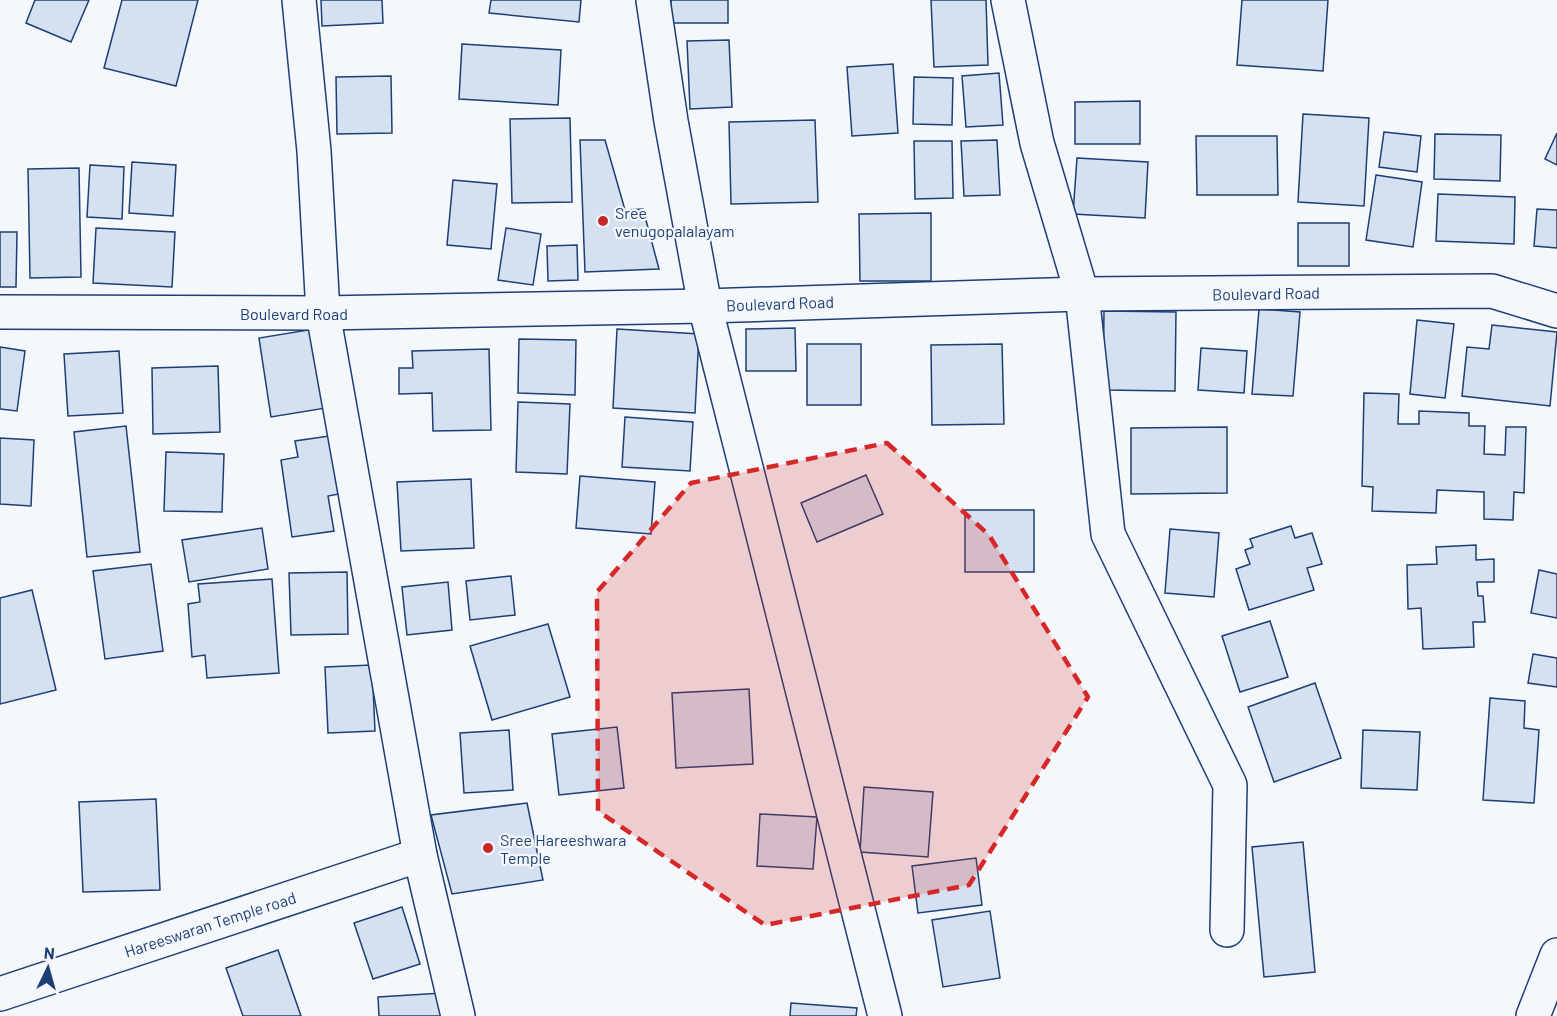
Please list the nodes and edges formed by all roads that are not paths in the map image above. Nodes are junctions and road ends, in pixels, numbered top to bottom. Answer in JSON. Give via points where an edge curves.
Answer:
{"nodes":[{"id":1,"x":299,"y":0,"type":"edge"},
{"id":2,"x":653,"y":0,"type":"edge"},
{"id":3,"x":1008,"y":0,"type":"edge"},
{"id":4,"x":1082,"y":294,"type":"junction"},
{"id":5,"x":705,"y":306,"type":"junction"},
{"id":6,"x":1557,"y":311,"type":"edge"},
{"id":7,"x":0,"y":312,"type":"edge"},
{"id":8,"x":323,"y":314,"type":"junction"},
{"id":9,"x":420,"y":855,"type":"junction"},
{"id":10,"x":1227,"y":930,"type":"dead end"},
{"id":11,"x":1557,"y":955,"type":"edge"},
{"id":12,"x":0,"y":994,"type":"edge"},
{"id":13,"x":458,"y":1016,"type":"edge"},
{"id":14,"x":885,"y":1016,"type":"edge"},
{"id":15,"x":1533,"y":1016,"type":"edge"}],
"edges":[{"from":1,"to":8,"type":"street","via":[[314,151]]},
{"from":2,"to":5,"type":"street"},
{"from":3,"to":4,"type":"street","via":[[1037,143]]},
{"from":4,"to":5,"type":"street","name":"Boulevard Road"},
{"from":4,"to":6,"type":"street","name":"Boulevard Road","via":[[1492,291]]},
{"from":4,"to":10,"type":"street","via":[[1108,534],[1230,785]]},
{"from":5,"to":8,"type":"street","name":"Boulevard Road"},
{"from":5,"to":14,"type":"street"},
{"from":7,"to":8,"type":"street","name":"Boulevard Road"},
{"from":8,"to":9,"type":"street"},
{"from":9,"to":12,"type":"street","name":"Hareeswaran Temple road"},
{"from":9,"to":13,"type":"street"},
{"from":11,"to":15,"type":"street"}]}
